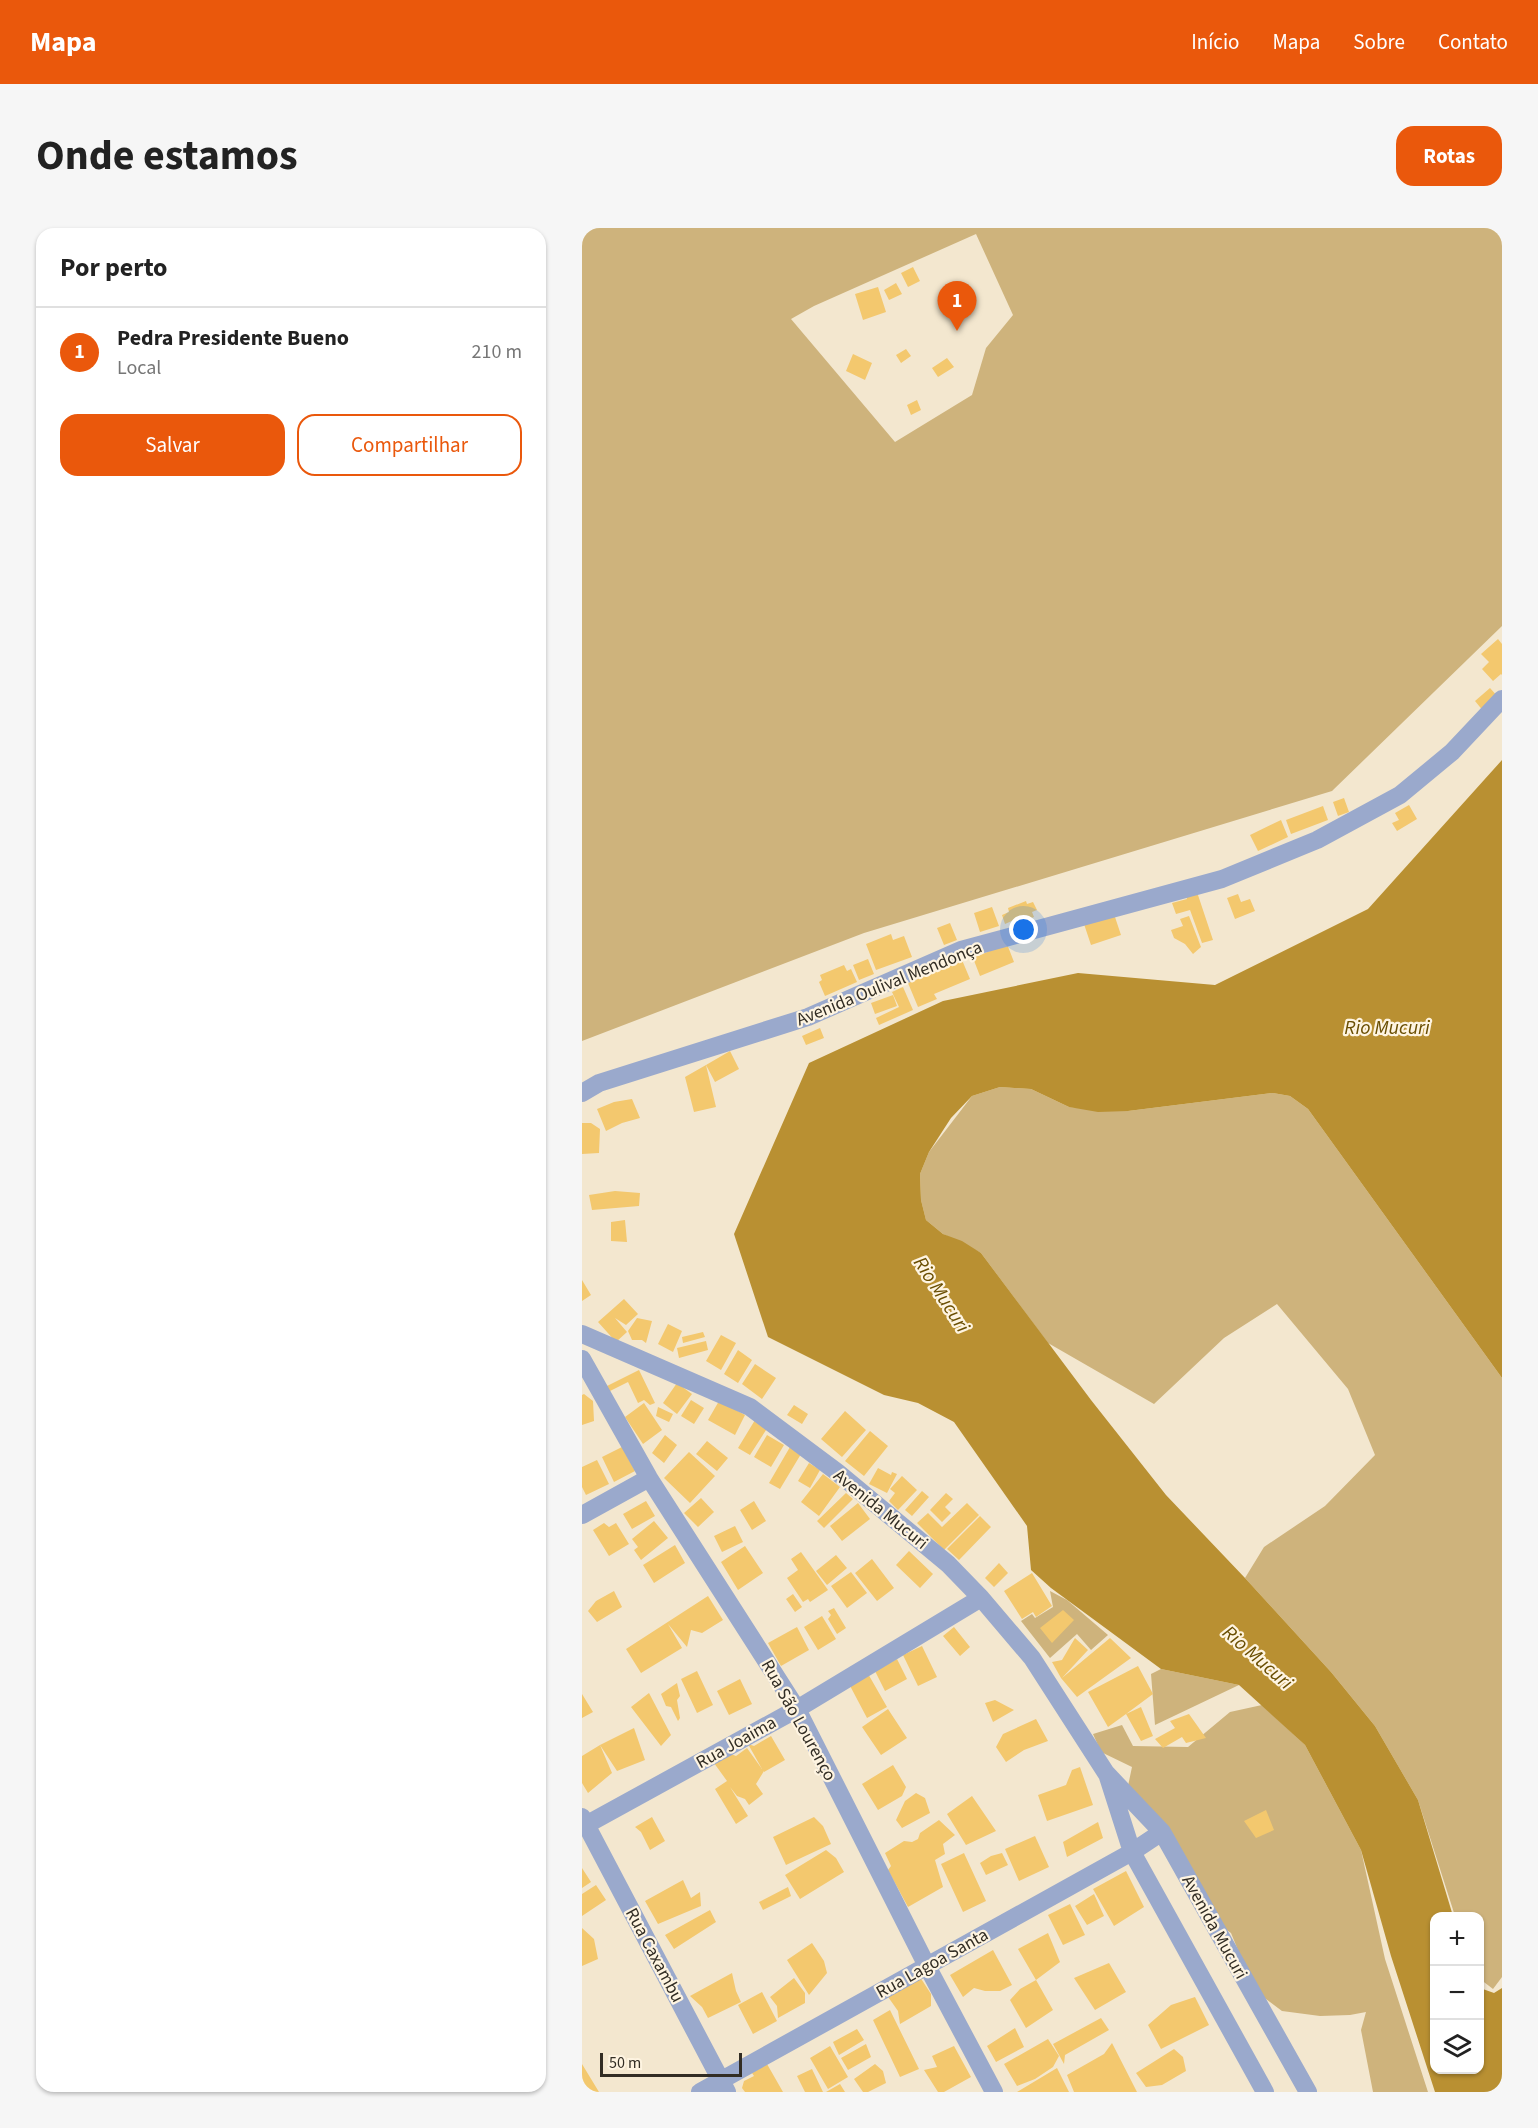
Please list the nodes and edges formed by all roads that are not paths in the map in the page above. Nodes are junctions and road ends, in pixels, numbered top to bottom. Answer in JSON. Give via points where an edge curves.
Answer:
{"nodes":[{"id":1,"x":1502,"y":699,"type":"edge"},
{"id":2,"x":582,"y":1093,"type":"edge"},
{"id":3,"x":582,"y":1334,"type":"edge"},
{"id":4,"x":582,"y":1359,"type":"edge"},
{"id":5,"x":649,"y":1478,"type":"junction"},
{"id":6,"x":582,"y":1515,"type":"edge"},
{"id":7,"x":981,"y":1598,"type":"junction"},
{"id":8,"x":797,"y":1709,"type":"junction"},
{"id":9,"x":1106,"y":1773,"type":"junction"},
{"id":10,"x":583,"y":1823,"type":"edge"},
{"id":11,"x":1162,"y":1832,"type":"junction"},
{"id":12,"x":1132,"y":1852,"type":"junction"},
{"id":13,"x":927,"y":1966,"type":"junction"},
{"id":14,"x":724,"y":2086,"type":"edge"},
{"id":15,"x":700,"y":2092,"type":"edge"},
{"id":16,"x":994,"y":2092,"type":"edge"},
{"id":17,"x":1265,"y":2092,"type":"edge"},
{"id":18,"x":1308,"y":2092,"type":"edge"}],
"edges":[{"from":1,"to":2,"type":"street","name":"Avenida Oulival Mendonça","via":[[1452,752],[1400,795],[1317,840],[1222,879],[961,950],[808,1017],[599,1083]]},
{"from":3,"to":7,"type":"street","name":"Avenida Mucuri","via":[[750,1407],[837,1472],[948,1564]]},
{"from":4,"to":5,"type":"street","name":"Rua São Lourenço"},
{"from":5,"to":6,"type":"street"},
{"from":5,"to":8,"type":"street","name":"Rua São Lourenço"},
{"from":7,"to":8,"type":"street","name":"Rua Joaima"},
{"from":7,"to":9,"type":"street","name":"Avenida Mucuri","via":[[1032,1658]]},
{"from":8,"to":10,"type":"street","name":"Rua Joaima"},
{"from":8,"to":13,"type":"street","name":"Rua São Lourenço"},
{"from":9,"to":11,"type":"street","name":"Avenida Mucuri"},
{"from":9,"to":12,"type":"street","name":"Avenida Mucuri"},
{"from":10,"to":14,"type":"street","name":"Rua Caxambu"},
{"from":11,"to":12,"type":"street","name":"Rua Lagoa Santa"},
{"from":11,"to":18,"type":"street","name":"Avenida Mucuri"},
{"from":12,"to":13,"type":"street","name":"Rua Lagoa Santa"},
{"from":12,"to":17,"type":"street","name":"Avenida Mucuri"},
{"from":13,"to":14,"type":"street","name":"Rua Lagoa Santa"},
{"from":13,"to":16,"type":"street","name":"Rua São Lourenço"},
{"from":14,"to":15,"type":"street","name":"Rua Lagoa Santa"}]}
